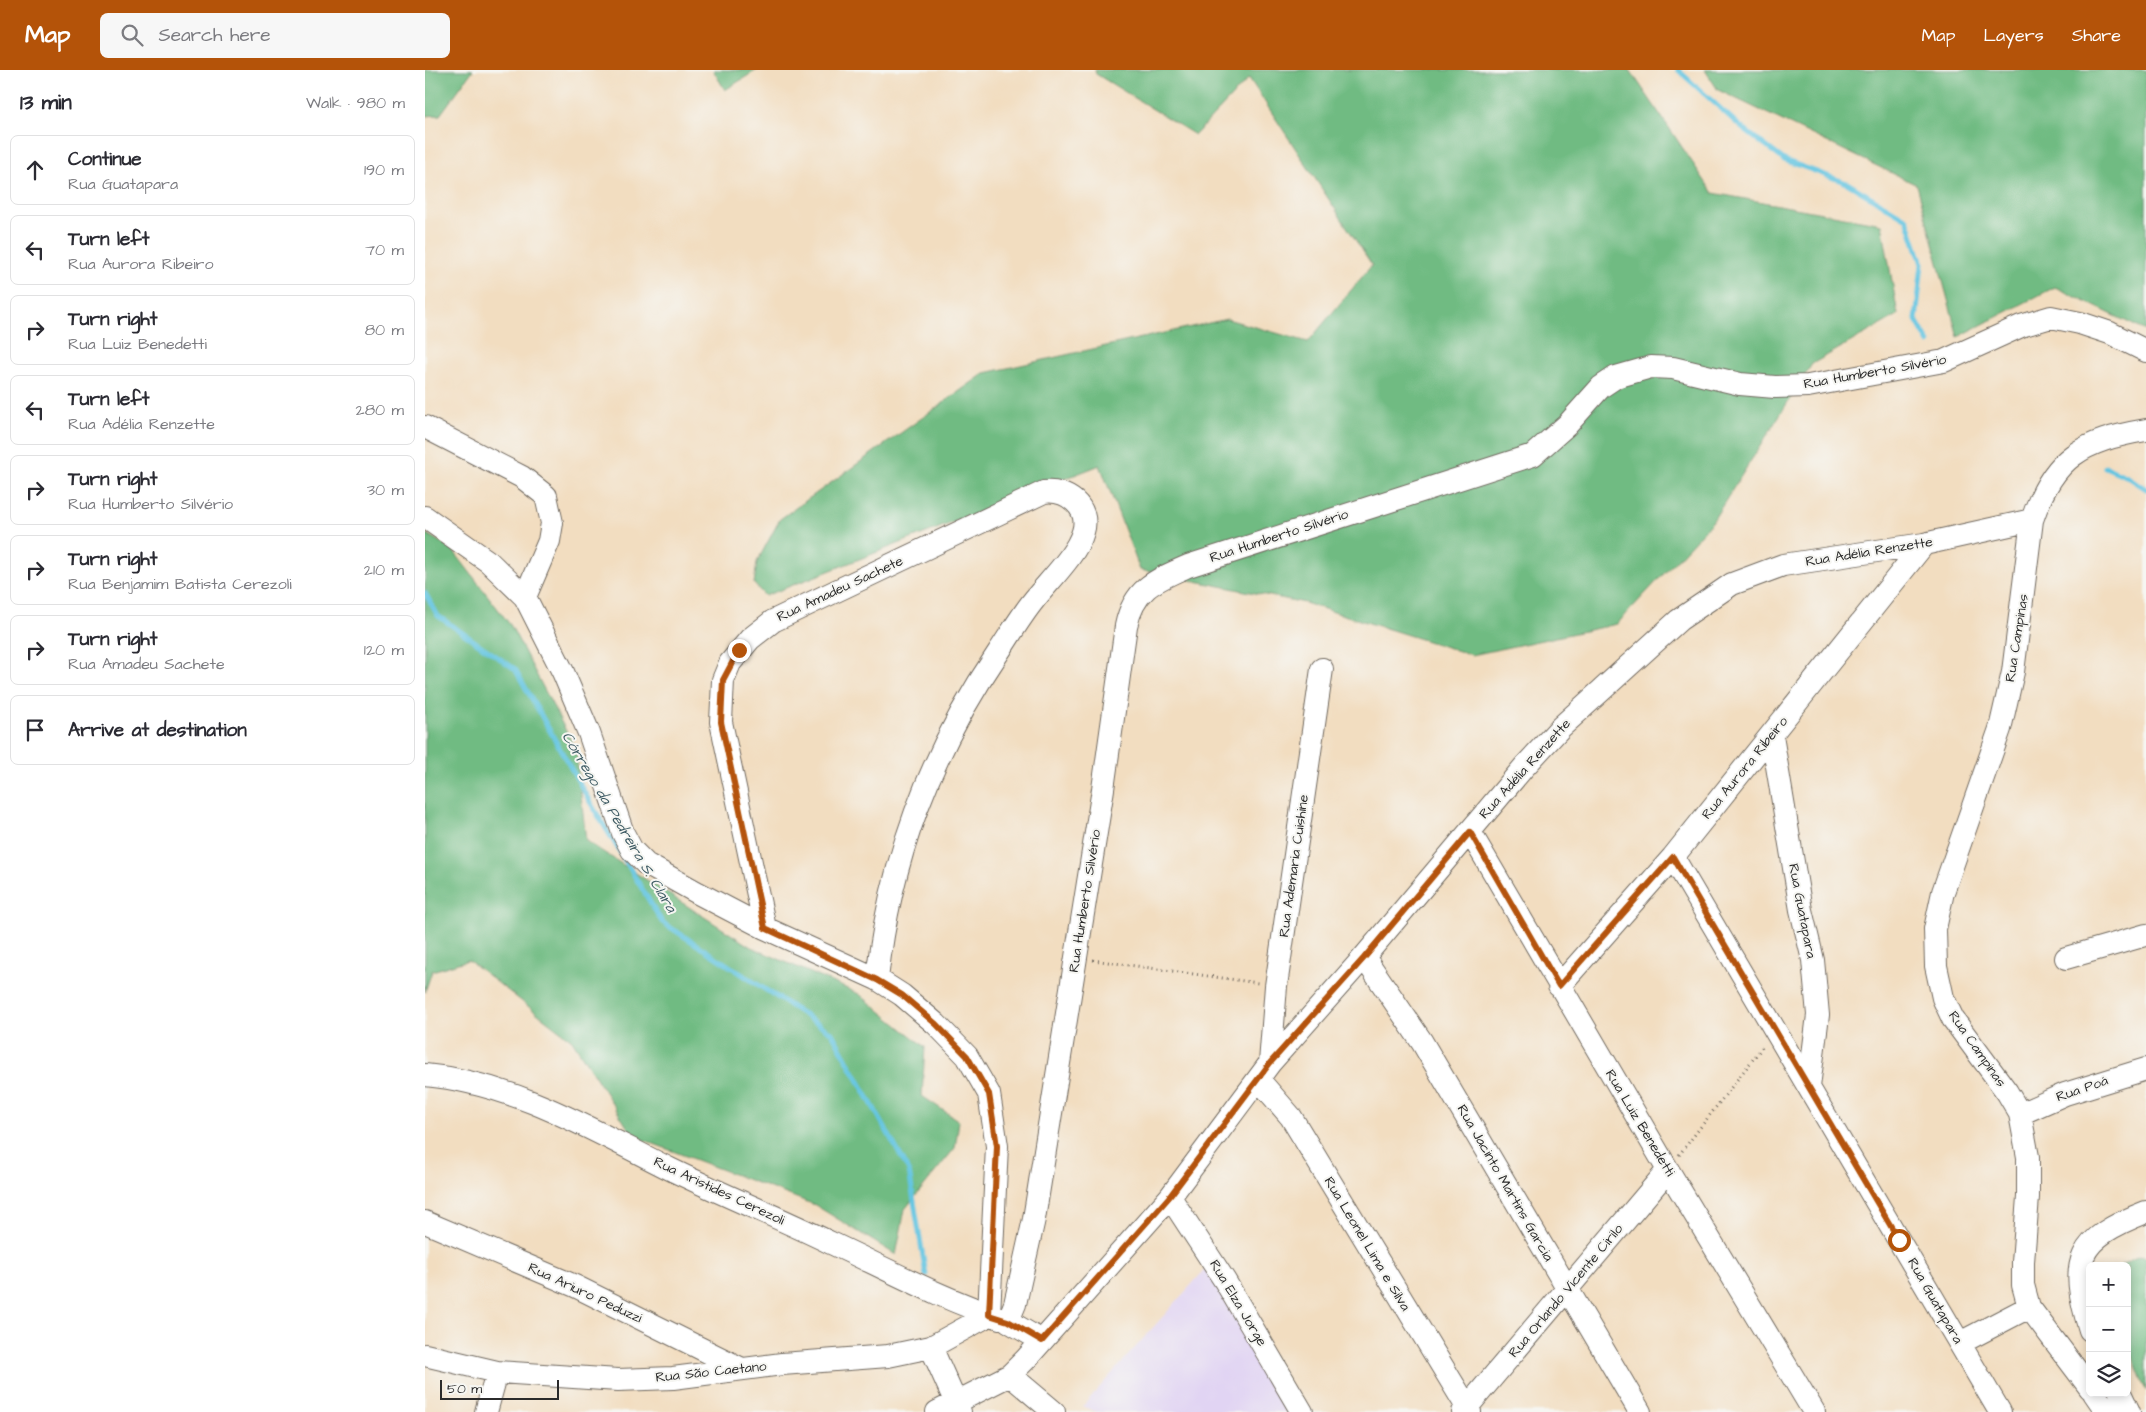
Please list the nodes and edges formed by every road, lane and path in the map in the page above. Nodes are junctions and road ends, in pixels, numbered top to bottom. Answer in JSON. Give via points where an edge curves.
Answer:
{"nodes":[{"id":1,"x":2146,"y":351,"type":"edge"},
{"id":2,"x":425,"y":427,"type":"edge"},
{"id":3,"x":2146,"y":430,"type":"edge"},
{"id":4,"x":425,"y":517,"type":"edge"},
{"id":5,"x":2032,"y":520,"type":"junction"},
{"id":6,"x":1924,"y":544,"type":"junction"},
{"id":7,"x":525,"y":597,"type":"junction"},
{"id":8,"x":1322,"y":669,"type":"dead end"},
{"id":9,"x":1772,"y":736,"type":"junction"},
{"id":10,"x":1470,"y":832,"type":"junction"},
{"id":11,"x":1673,"y":857,"type":"junction"},
{"id":12,"x":765,"y":928,"type":"junction"},
{"id":13,"x":2146,"y":935,"type":"edge"},
{"id":14,"x":1077,"y":957,"type":"junction"},
{"id":15,"x":1364,"y":958,"type":"junction"},
{"id":16,"x":2066,"y":958,"type":"dead end"},
{"id":17,"x":877,"y":980,"type":"junction"},
{"id":18,"x":1276,"y":986,"type":"junction"},
{"id":19,"x":1559,"y":986,"type":"junction"},
{"id":20,"x":1775,"y":1031,"type":"junction"},
{"id":21,"x":2146,"y":1069,"type":"edge"},
{"id":22,"x":1264,"y":1072,"type":"junction"},
{"id":23,"x":425,"y":1075,"type":"edge"},
{"id":24,"x":1809,"y":1087,"type":"junction"},
{"id":25,"x":2020,"y":1114,"type":"junction"},
{"id":26,"x":1668,"y":1170,"type":"junction"},
{"id":27,"x":1170,"y":1196,"type":"junction"},
{"id":28,"x":2146,"y":1212,"type":"edge"},
{"id":29,"x":425,"y":1222,"type":"edge"},
{"id":30,"x":1567,"y":1291,"type":"junction"},
{"id":31,"x":2029,"y":1306,"type":"junction"},
{"id":32,"x":999,"y":1318,"type":"junction"},
{"id":33,"x":2086,"y":1318,"type":"edge"},
{"id":34,"x":1042,"y":1341,"type":"junction"},
{"id":35,"x":1960,"y":1343,"type":"junction"},
{"id":36,"x":931,"y":1347,"type":"junction"},
{"id":37,"x":425,"y":1354,"type":"edge"},
{"id":38,"x":742,"y":1368,"type":"junction"},
{"id":39,"x":497,"y":1372,"type":"junction"},
{"id":40,"x":1010,"y":1375,"type":"junction"},
{"id":41,"x":2086,"y":1383,"type":"edge"},
{"id":42,"x":2097,"y":1397,"type":"edge"},
{"id":43,"x":2121,"y":1397,"type":"edge"},
{"id":44,"x":951,"y":1409,"type":"edge"},
{"id":45,"x":1467,"y":1410,"type":"edge"},
{"id":46,"x":486,"y":1412,"type":"edge"},
{"id":47,"x":1054,"y":1412,"type":"edge"},
{"id":48,"x":1302,"y":1412,"type":"edge"},
{"id":49,"x":1640,"y":1412,"type":"edge"},
{"id":50,"x":1815,"y":1412,"type":"edge"},
{"id":51,"x":2000,"y":1412,"type":"edge"},
{"id":52,"x":2107,"y":1412,"type":"edge"},
{"id":53,"x":2129,"y":1412,"type":"edge"}],
"edges":[{"from":1,"to":14,"type":"street","name":"Rua Humberto Silvério","via":[[2110,332],[2051,317],[2014,329],[1944,361],[1808,386],[1740,384],[1673,368],[1633,370],[1601,387],[1567,425],[1533,455],[1188,566],[1152,582],[1135,602],[1126,626]]},
{"from":2,"to":7,"type":"street","via":[[522,477],[546,496],[552,523],[549,541]]},
{"from":3,"to":5,"type":"street","name":"Rua Campinas","via":[[2107,438],[2075,452],[2049,479]]},
{"from":4,"to":7,"type":"street","via":[[489,562]]},
{"from":5,"to":6,"type":"street","name":"Rua Adélia Renzette"},
{"from":5,"to":25,"type":"street","name":"Rua Campinas","via":[[2013,672],[2000,729],[1943,892],[1935,929],[1936,966],[1943,998],[1953,1019]]},
{"from":6,"to":9,"type":"street","name":"Rua Aurora Ribeiro"},
{"from":6,"to":10,"type":"street","name":"Rua Adélia Renzette","via":[[1783,566],[1732,584],[1679,620],[1561,727]]},
{"from":7,"to":12,"type":"street","via":[[589,733],[623,833],[632,850],[646,864]]},
{"from":8,"to":18,"type":"street","name":"Rua Ademaria Cuishine"},
{"from":9,"to":11,"type":"street","name":"Rua Aurora Ribeiro"},
{"from":9,"to":24,"type":"street","name":"Rua Guatapara","via":[[1814,969],[1818,1015]]},
{"from":10,"to":15,"type":"street","name":"Rua Adélia Renzette"},
{"from":10,"to":19,"type":"street","name":"Rua Luiz Benedetti"},
{"from":11,"to":19,"type":"street","name":"Rua Aurora Ribeiro"},
{"from":11,"to":20,"type":"street","name":"Rua Guatapara"},
{"from":12,"to":17,"type":"street"},
{"from":12,"to":17,"type":"street","name":"Rua Amadeu Sachete","via":[[721,722],[723,680],[730,663],[745,644],[773,621],[1044,492],[1056,490],[1066,494],[1076,502],[1084,517],[1084,531],[1077,546],[1033,602],[974,688],[935,763],[912,817],[889,898],[882,928]]},
{"from":13,"to":16,"type":"street"},
{"from":14,"to":18,"type":"path"},
{"from":14,"to":32,"type":"street","name":"Rua Humberto Silvério","via":[[1034,1219],[1015,1304]]},
{"from":15,"to":22,"type":"street","name":"Rua Adélia Renzette"},
{"from":15,"to":30,"type":"street","name":"Rua Jacinto Martins Garcia","via":[[1422,1042]]},
{"from":17,"to":32,"type":"street","via":[[902,995],[936,1024],[967,1056],[989,1094],[997,1146]]},
{"from":18,"to":22,"type":"street","name":"Rua Ademaria Cuishine"},
{"from":19,"to":26,"type":"street","name":"Rua Luiz Benedetti"},
{"from":20,"to":24,"type":"street","name":"Rua Guatapara"},
{"from":20,"to":26,"type":"path"},
{"from":21,"to":25,"type":"street","name":"Rua Poá","via":[[2065,1094]]},
{"from":22,"to":27,"type":"street","name":"Rua Adélia Renzette"},
{"from":22,"to":45,"type":"street","name":"Rua Leonel Lima e Silva"},
{"from":23,"to":32,"type":"street","name":"Rua Aristides Cerezoli","via":[[475,1083],[517,1096],[678,1173]]},
{"from":24,"to":35,"type":"street","name":"Rua Guatapara"},
{"from":25,"to":31,"type":"street","name":"Rua Campinas","via":[[2028,1157],[2023,1277]]},
{"from":26,"to":30,"type":"street","name":"Rua Orlando Vicente Cirilo"},
{"from":26,"to":50,"type":"street","name":"Rua Luiz Benedetti"},
{"from":27,"to":34,"type":"street","name":"Rua Adélia Renzette"},
{"from":27,"to":48,"type":"street","name":"Rua Elza Jorge","via":[[1225,1281]]},
{"from":28,"to":33,"type":"street","via":[[2097,1236],[2086,1250],[2078,1275],[2079,1297]]},
{"from":29,"to":38,"type":"street","name":"Rua Ariuro Peduzzi","via":[[575,1286]]},
{"from":30,"to":45,"type":"street","name":"Rua Orlando Vicente Cirilo"},
{"from":30,"to":49,"type":"street","name":"Rua Jacinto Martins Garcia"},
{"from":31,"to":35,"type":"street"},
{"from":31,"to":41,"type":"street","name":"Rua Campinas"},
{"from":32,"to":34,"type":"street"},
{"from":32,"to":36,"type":"street","name":"Rua São Caetano"},
{"from":34,"to":40,"type":"street","name":"Rua Adélia Renzette"},
{"from":35,"to":51,"type":"street","name":"Rua Guatapara"},
{"from":36,"to":38,"type":"street","name":"Rua São Caetano","via":[[888,1356]]},
{"from":36,"to":44,"type":"street"},
{"from":37,"to":39,"type":"street","name":"Rua São Caetano"},
{"from":38,"to":39,"type":"street","name":"Rua São Caetano","via":[[673,1378],[618,1380]]},
{"from":39,"to":46,"type":"street"},
{"from":40,"to":44,"type":"street","name":"Rua Adélia Renzette"},
{"from":40,"to":47,"type":"street"},
{"from":42,"to":52,"type":"street"},
{"from":43,"to":53,"type":"street"}]}
